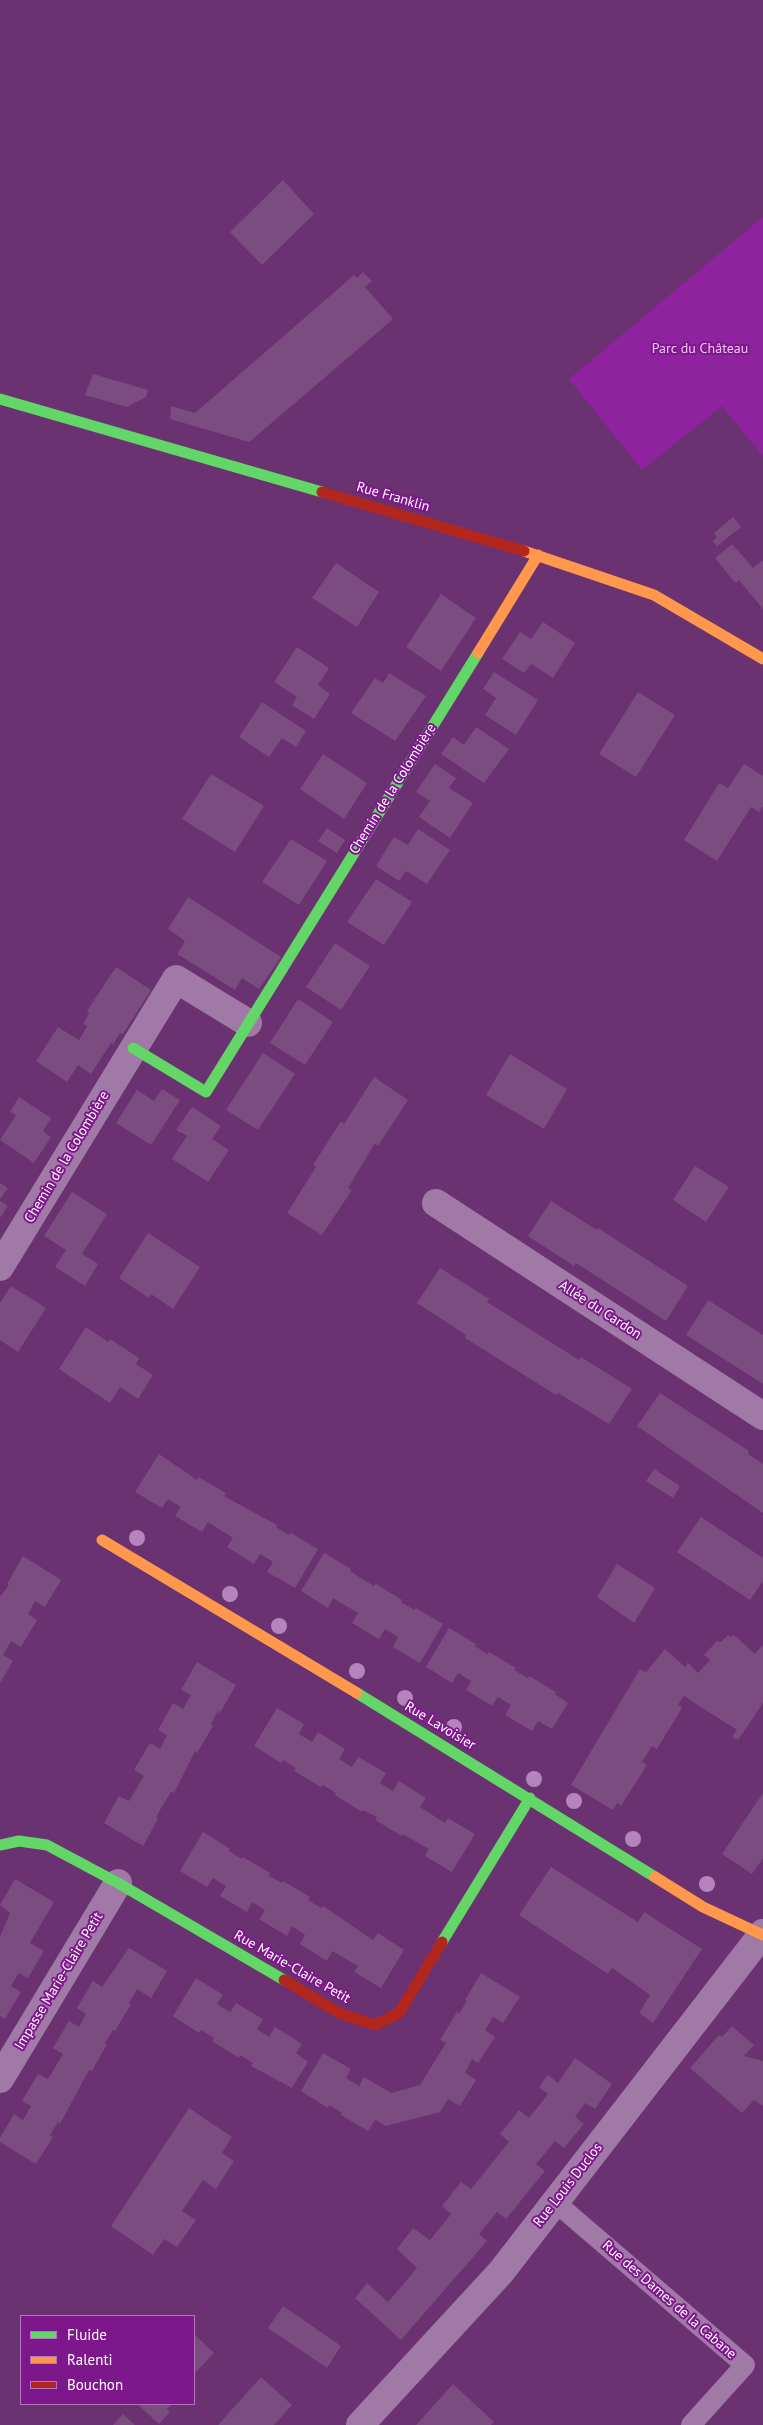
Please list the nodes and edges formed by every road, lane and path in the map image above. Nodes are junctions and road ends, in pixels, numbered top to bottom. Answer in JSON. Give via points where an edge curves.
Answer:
{"nodes":[{"id":1,"x":0,"y":398,"type":"edge"},
{"id":2,"x":538,"y":555,"type":"junction"},
{"id":3,"x":763,"y":659,"type":"edge"},
{"id":4,"x":248,"y":1023,"type":"junction"},
{"id":5,"x":134,"y":1048,"type":"junction"},
{"id":6,"x":436,"y":1203,"type":"dead end"},
{"id":7,"x":0,"y":1267,"type":"edge"},
{"id":8,"x":763,"y":1416,"type":"edge"},
{"id":9,"x":102,"y":1540,"type":"dead end"},
{"id":10,"x":530,"y":1798,"type":"junction"},
{"id":11,"x":0,"y":1845,"type":"edge"},
{"id":12,"x":118,"y":1883,"type":"junction"},
{"id":13,"x":763,"y":1934,"type":"edge"},
{"id":14,"x":0,"y":2079,"type":"edge"},
{"id":15,"x":555,"y":2202,"type":"junction"},
{"id":16,"x":360,"y":2425,"type":"edge"},
{"id":17,"x":691,"y":2425,"type":"edge"}],
"edges":[{"from":1,"to":2,"type":"street","name":"Rue Franklin"},
{"from":2,"to":3,"type":"street","name":"Rue Franklin","via":[[654,595]]},
{"from":2,"to":4,"type":"street","name":"Chemin de la Colombière"},
{"from":4,"to":5,"type":"street","name":"Chemin de la Colombière","via":[[176,979]]},
{"from":4,"to":5,"type":"street","name":"Chemin de la Colombière","via":[[206,1092]]},
{"from":5,"to":7,"type":"street","name":"Chemin de la Colombière"},
{"from":6,"to":8,"type":"street","name":"Allée du Cardon"},
{"from":9,"to":10,"type":"street","name":"Rue Lavoisier"},
{"from":10,"to":12,"type":"street","name":"Rue Marie-Claire Petit","via":[[399,2013],[375,2025],[340,2013]]},
{"from":10,"to":13,"type":"street","name":"Rue Lavoisier","via":[[703,1906]]},
{"from":11,"to":12,"type":"street","name":"Rue Marie-Claire Petit","via":[[19,1841],[47,1845]]},
{"from":12,"to":14,"type":"street","name":"Impasse Marie-Claire Petit"},
{"from":13,"to":15,"type":"street","name":"Rue Louis Duclos"},
{"from":15,"to":16,"type":"street","name":"Rue Louis Duclos","via":[[501,2272]]},
{"from":15,"to":17,"type":"lane","name":"Rue des Dames de la Cabane","via":[[744,2366]]}]}
